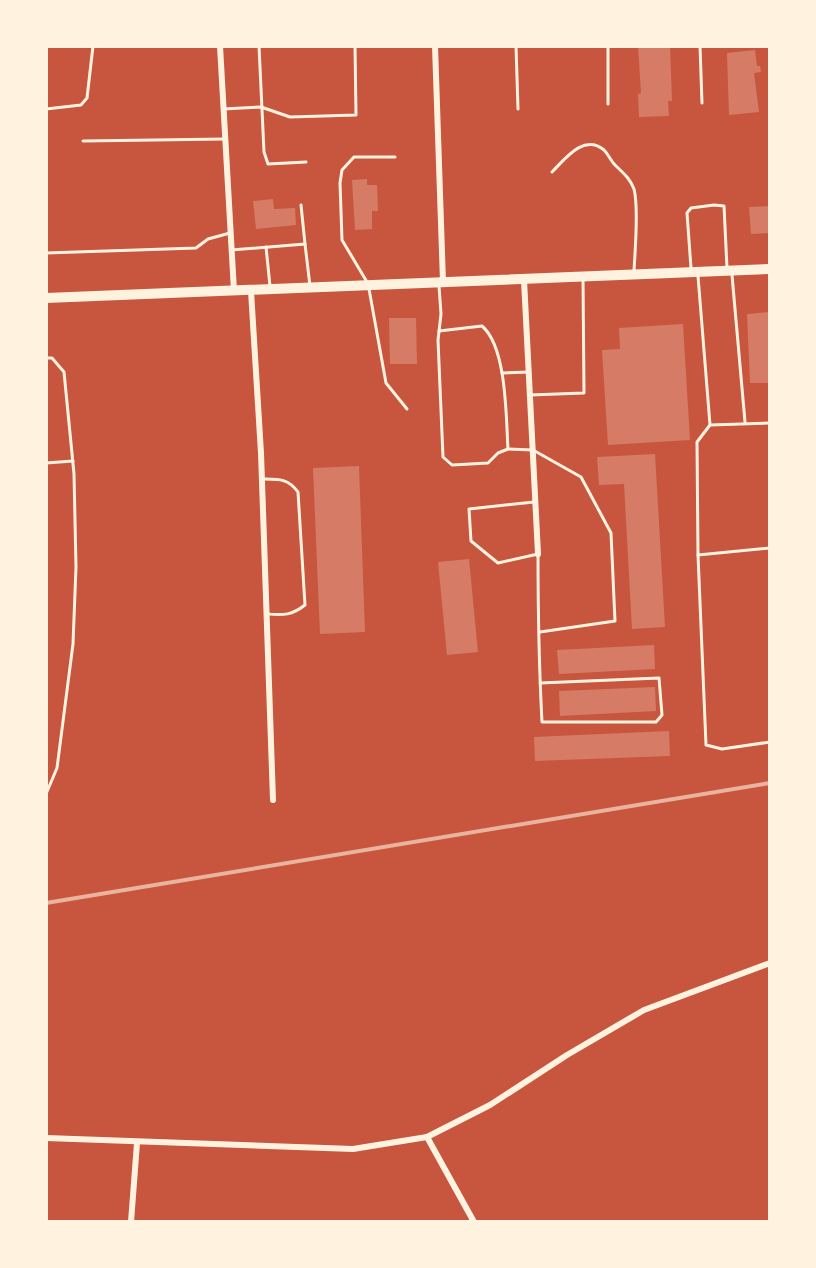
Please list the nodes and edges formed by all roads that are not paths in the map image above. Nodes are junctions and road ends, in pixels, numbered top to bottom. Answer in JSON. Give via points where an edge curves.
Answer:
{"nodes":[{"id":1,"x":93,"y":46,"type":"edge"},
{"id":2,"x":220,"y":46,"type":"edge"},
{"id":3,"x":259,"y":46,"type":"edge"},
{"id":4,"x":355,"y":46,"type":"edge"},
{"id":5,"x":435,"y":46,"type":"edge"},
{"id":6,"x":516,"y":46,"type":"edge"},
{"id":7,"x":608,"y":46,"type":"edge"},
{"id":8,"x":700,"y":46,"type":"edge"},
{"id":9,"x":702,"y":103,"type":"dead end"},
{"id":10,"x":608,"y":104,"type":"dead end"},
{"id":11,"x":261,"y":107,"type":"junction"},
{"id":12,"x":46,"y":109,"type":"edge"},
{"id":13,"x":223,"y":109,"type":"junction"},
{"id":14,"x":518,"y":109,"type":"dead end"},
{"id":15,"x":225,"y":139,"type":"junction"},
{"id":16,"x":83,"y":141,"type":"dead end"},
{"id":17,"x":395,"y":157,"type":"dead end"},
{"id":18,"x":306,"y":162,"type":"dead end"},
{"id":19,"x":552,"y":172,"type":"dead end"},
{"id":20,"x":301,"y":205,"type":"dead end"},
{"id":21,"x":230,"y":233,"type":"junction"},
{"id":22,"x":305,"y":244,"type":"junction"},
{"id":23,"x":266,"y":247,"type":"junction"},
{"id":24,"x":231,"y":250,"type":"junction"},
{"id":25,"x":46,"y":253,"type":"edge"},
{"id":26,"x":770,"y":269,"type":"edge"},
{"id":27,"x":730,"y":271,"type":"junction"},
{"id":28,"x":695,"y":273,"type":"junction"},
{"id":29,"x":634,"y":275,"type":"junction"},
{"id":30,"x":583,"y":277,"type":"junction"},
{"id":31,"x":524,"y":280,"type":"junction"},
{"id":32,"x":441,"y":282,"type":"junction"},
{"id":33,"x":368,"y":286,"type":"junction"},
{"id":34,"x":310,"y":288,"type":"junction"},
{"id":35,"x":270,"y":290,"type":"junction"},
{"id":36,"x":234,"y":291,"type":"junction"},
{"id":37,"x":251,"y":291,"type":"junction"},
{"id":38,"x":46,"y":298,"type":"edge"},
{"id":39,"x":439,"y":331,"type":"junction"},
{"id":40,"x":46,"y":358,"type":"edge"},
{"id":41,"x":529,"y":372,"type":"junction"},
{"id":42,"x":502,"y":373,"type":"junction"},
{"id":43,"x":530,"y":395,"type":"junction"},
{"id":44,"x":407,"y":409,"type":"dead end"},
{"id":45,"x":745,"y":422,"type":"junction"},
{"id":46,"x":770,"y":423,"type":"edge"},
{"id":47,"x":710,"y":425,"type":"junction"},
{"id":48,"x":508,"y":449,"type":"junction"},
{"id":49,"x":533,"y":450,"type":"junction"},
{"id":50,"x":73,"y":461,"type":"junction"},
{"id":51,"x":46,"y":463,"type":"edge"},
{"id":52,"x":261,"y":479,"type":"junction"},
{"id":53,"x":535,"y":502,"type":"junction"},
{"id":54,"x":770,"y":548,"type":"edge"},
{"id":55,"x":538,"y":554,"type":"junction"},
{"id":56,"x":698,"y":555,"type":"junction"},
{"id":57,"x":266,"y":614,"type":"junction"},
{"id":58,"x":538,"y":632,"type":"junction"},
{"id":59,"x":540,"y":683,"type":"junction"},
{"id":60,"x":770,"y":742,"type":"edge"},
{"id":61,"x":46,"y":794,"type":"edge"},
{"id":62,"x":273,"y":800,"type":"dead end"},
{"id":63,"x":770,"y":963,"type":"edge"},
{"id":64,"x":427,"y":1137,"type":"junction"},
{"id":65,"x":46,"y":1138,"type":"edge"},
{"id":66,"x":137,"y":1143,"type":"junction"},
{"id":67,"x":131,"y":1222,"type":"edge"},
{"id":68,"x":474,"y":1222,"type":"edge"}],
"edges":[{"from":1,"to":12,"type":"lane","via":[[87,98],[81,105]]},
{"from":2,"to":13,"type":"street"},
{"from":3,"to":11,"type":"lane"},
{"from":4,"to":11,"type":"lane","via":[[356,115],[290,117]]},
{"from":5,"to":32,"type":"street"},
{"from":6,"to":14,"type":"lane"},
{"from":7,"to":10,"type":"lane"},
{"from":8,"to":9,"type":"lane"},
{"from":11,"to":13,"type":"lane"},
{"from":11,"to":18,"type":"lane","via":[[268,164]]},
{"from":13,"to":15,"type":"street"},
{"from":15,"to":16,"type":"lane"},
{"from":15,"to":21,"type":"street"},
{"from":17,"to":33,"type":"lane","via":[[354,157],[342,170],[342,240]]},
{"from":19,"to":29,"type":"lane","via":[[574,150],[594,145],[627,175],[635,191]]},
{"from":20,"to":22,"type":"lane"},
{"from":21,"to":24,"type":"street"},
{"from":21,"to":25,"type":"lane","via":[[196,248]]},
{"from":22,"to":23,"type":"lane"},
{"from":22,"to":34,"type":"lane"},
{"from":23,"to":24,"type":"lane"},
{"from":23,"to":35,"type":"lane"},
{"from":24,"to":36,"type":"street"},
{"from":26,"to":27,"type":"main road"},
{"from":27,"to":28,"type":"main road"},
{"from":27,"to":28,"type":"lane","via":[[724,206],[714,205],[687,213]]},
{"from":27,"to":45,"type":"lane"},
{"from":28,"to":29,"type":"main road"},
{"from":28,"to":47,"type":"lane"},
{"from":29,"to":30,"type":"main road"},
{"from":30,"to":31,"type":"main road"},
{"from":30,"to":43,"type":"lane","via":[[584,393]]},
{"from":31,"to":32,"type":"main road"},
{"from":31,"to":41,"type":"street"},
{"from":32,"to":33,"type":"main road"},
{"from":32,"to":39,"type":"lane"},
{"from":33,"to":34,"type":"main road"},
{"from":33,"to":44,"type":"lane","via":[[386,383]]},
{"from":34,"to":35,"type":"main road"},
{"from":35,"to":37,"type":"main road"},
{"from":36,"to":37,"type":"main road"},
{"from":36,"to":38,"type":"main road"},
{"from":37,"to":52,"type":"street"},
{"from":39,"to":42,"type":"lane","via":[[482,326],[489,332]]},
{"from":39,"to":48,"type":"lane","via":[[443,457],[452,465],[488,463]]},
{"from":40,"to":50,"type":"lane","via":[[64,372]]},
{"from":41,"to":42,"type":"lane"},
{"from":41,"to":43,"type":"street"},
{"from":42,"to":48,"type":"lane"},
{"from":43,"to":49,"type":"street"},
{"from":45,"to":46,"type":"lane"},
{"from":45,"to":47,"type":"lane"},
{"from":47,"to":56,"type":"lane","via":[[697,442]]},
{"from":48,"to":49,"type":"lane"},
{"from":49,"to":53,"type":"street"},
{"from":49,"to":58,"type":"lane","via":[[581,477],[611,533],[615,621]]},
{"from":50,"to":51,"type":"lane"},
{"from":50,"to":61,"type":"lane","via":[[73,644],[57,768]]},
{"from":52,"to":57,"type":"street"},
{"from":52,"to":57,"type":"lane","via":[[282,479],[298,492],[305,605],[287,616]]},
{"from":53,"to":55,"type":"street"},
{"from":53,"to":55,"type":"lane","via":[[469,509],[471,541],[498,563]]},
{"from":54,"to":56,"type":"lane"},
{"from":55,"to":58,"type":"lane"},
{"from":56,"to":60,"type":"lane","via":[[706,745],[722,749]]},
{"from":57,"to":62,"type":"street"},
{"from":58,"to":59,"type":"lane"},
{"from":59,"to":59,"type":"lane","via":[[542,722],[656,722],[662,715],[659,678]]},
{"from":63,"to":64,"type":"street","via":[[644,1010],[490,1105]]},
{"from":64,"to":66,"type":"street","via":[[353,1149]]},
{"from":64,"to":68,"type":"street"},
{"from":65,"to":66,"type":"street"},
{"from":66,"to":67,"type":"street"}]}
